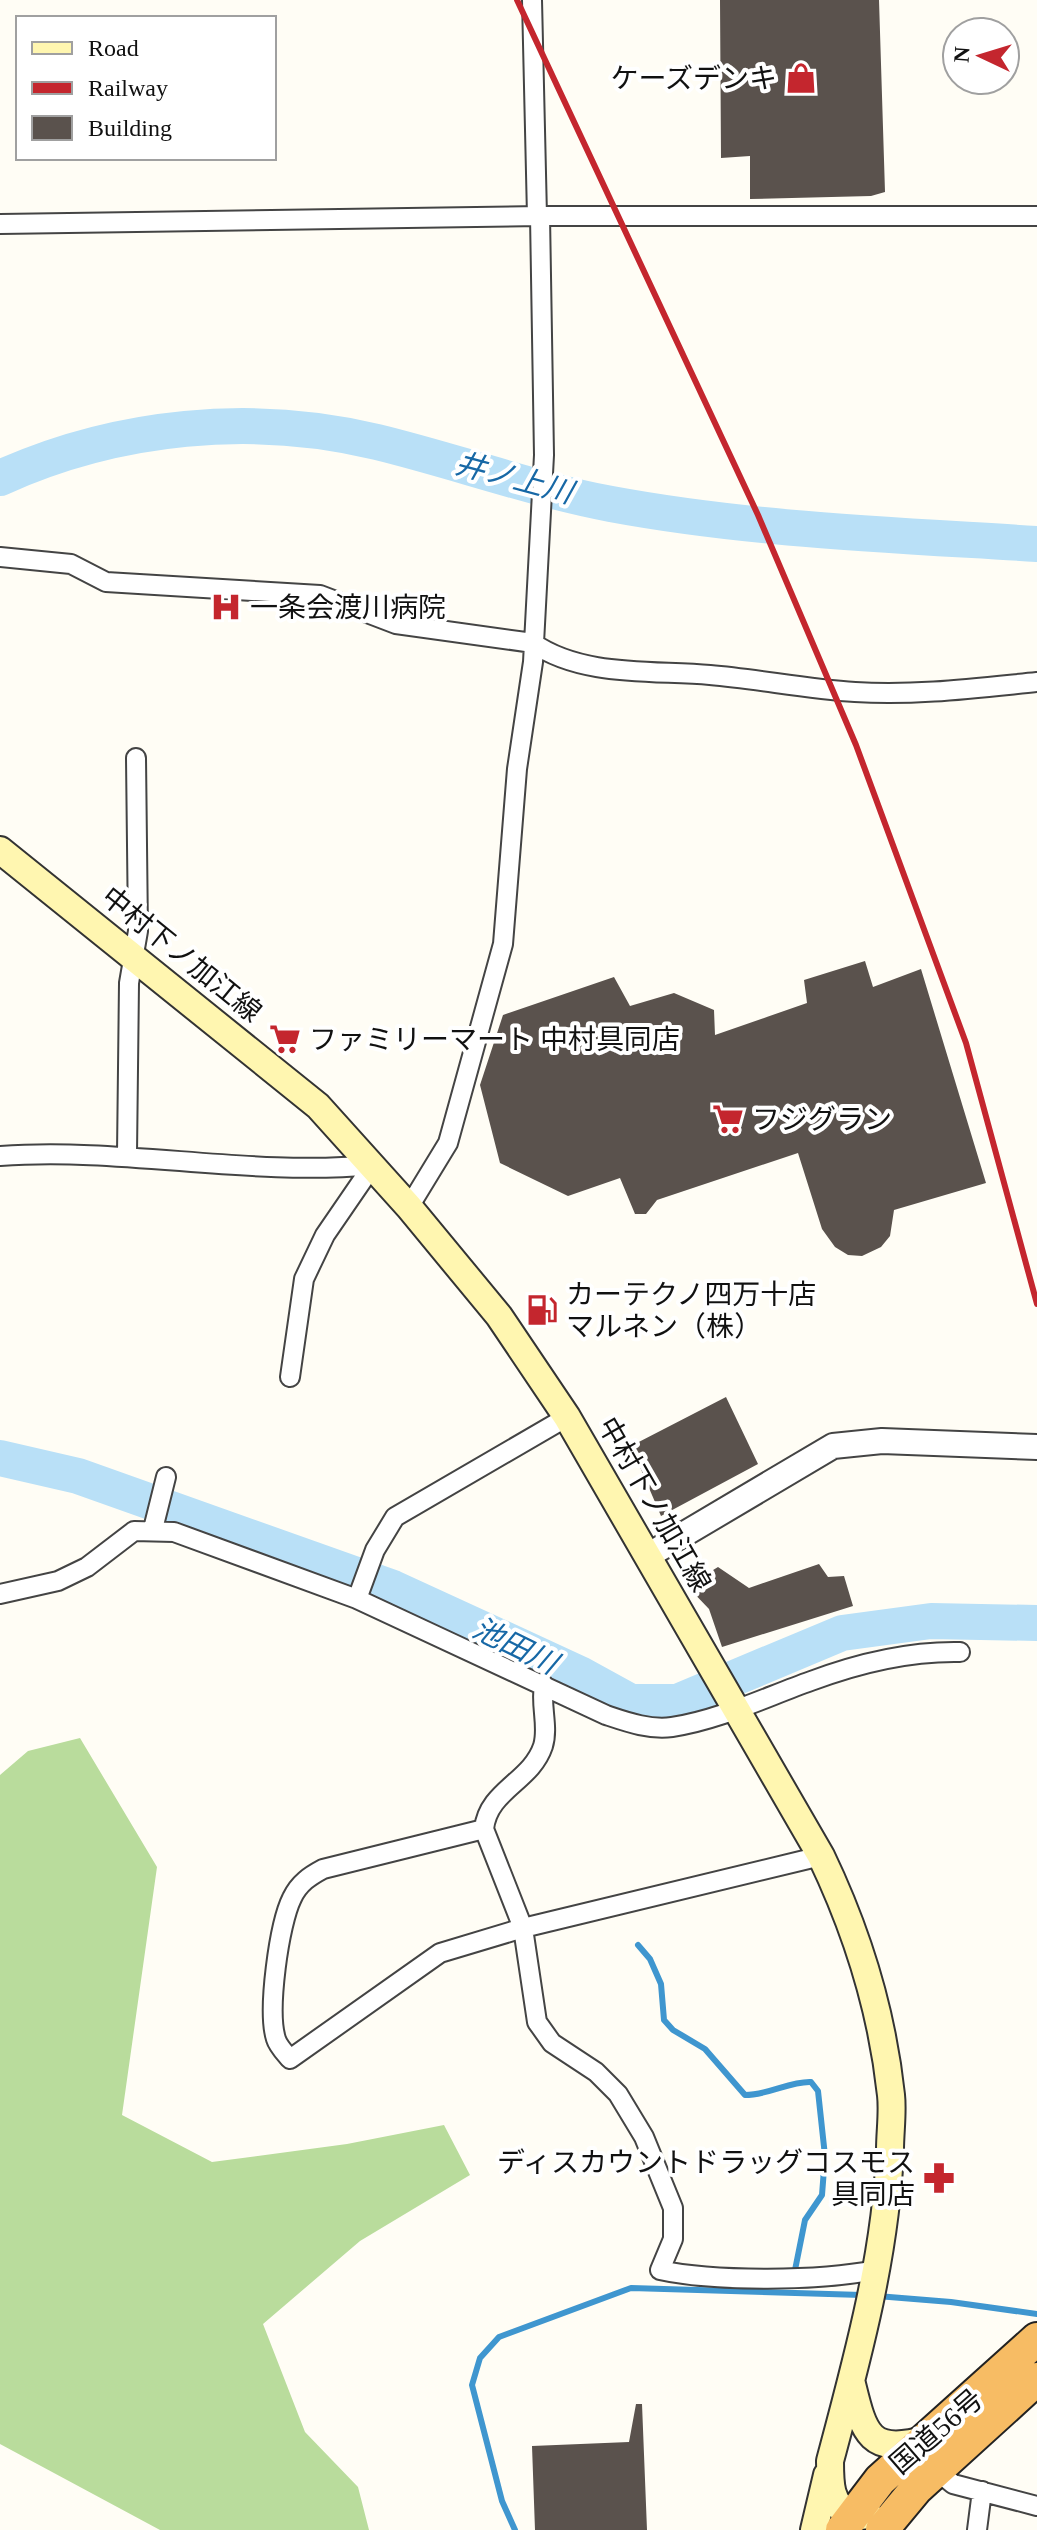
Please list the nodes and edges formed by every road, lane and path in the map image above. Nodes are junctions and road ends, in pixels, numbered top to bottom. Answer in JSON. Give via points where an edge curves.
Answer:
{"nodes":[{"id":1,"x":532,"y":0,"type":"edge"},
{"id":2,"x":539,"y":216,"type":"junction"},
{"id":3,"x":1037,"y":216,"type":"edge"},
{"id":4,"x":0,"y":224,"type":"edge"},
{"id":5,"x":0,"y":557,"type":"edge"},
{"id":6,"x":533,"y":643,"type":"junction"},
{"id":7,"x":1037,"y":682,"type":"edge"},
{"id":8,"x":136,"y":758,"type":"dead end"},
{"id":9,"x":0,"y":850,"type":"edge"},
{"id":10,"x":135,"y":956,"type":"junction"},
{"id":11,"x":127,"y":1154,"type":"junction"},
{"id":12,"x":0,"y":1156,"type":"edge"},
{"id":13,"x":373,"y":1165,"type":"junction"},
{"id":14,"x":409,"y":1207,"type":"junction"},
{"id":15,"x":290,"y":1377,"type":"dead end"},
{"id":16,"x":567,"y":1417,"type":"junction"},
{"id":17,"x":1037,"y":1447,"type":"edge"},
{"id":18,"x":166,"y":1477,"type":"dead end"},
{"id":19,"x":153,"y":1529,"type":"junction"},
{"id":20,"x":649,"y":1555,"type":"junction"},
{"id":21,"x":0,"y":1594,"type":"edge"},
{"id":22,"x":357,"y":1599,"type":"junction"},
{"id":23,"x":960,"y":1652,"type":"dead end"},
{"id":24,"x":544,"y":1685,"type":"junction"},
{"id":25,"x":735,"y":1706,"type":"junction"},
{"id":26,"x":484,"y":1829,"type":"junction"},
{"id":27,"x":821,"y":1856,"type":"junction"},
{"id":28,"x":523,"y":1928,"type":"junction"},
{"id":29,"x":875,"y":2270,"type":"junction"},
{"id":30,"x":1037,"y":2339,"type":"edge"},
{"id":31,"x":1037,"y":2379,"type":"edge"},
{"id":32,"x":851,"y":2381,"type":"junction"},
{"id":33,"x":927,"y":2439,"type":"junction"},
{"id":34,"x":830,"y":2461,"type":"junction"},
{"id":35,"x":926,"y":2480,"type":"junction"},
{"id":36,"x":982,"y":2491,"type":"junction"},
{"id":37,"x":1037,"y":2506,"type":"edge"},
{"id":38,"x":847,"y":2526,"type":"edge"},
{"id":39,"x":814,"y":2530,"type":"edge"},
{"id":40,"x":882,"y":2530,"type":"edge"},
{"id":41,"x":977,"y":2530,"type":"edge"}],
"edges":[{"from":1,"to":2,"type":"street"},
{"from":2,"to":3,"type":"street"},
{"from":2,"to":4,"type":"street"},
{"from":2,"to":6,"type":"street","via":[[544,455]]},
{"from":5,"to":6,"type":"street","via":[[71,564],[106,582],[320,595],[396,624]]},
{"from":6,"to":7,"type":"street","via":[[551,656],[592,667],[857,692]]},
{"from":6,"to":14,"type":"street","via":[[503,944],[448,1143]]},
{"from":8,"to":10,"type":"street"},
{"from":9,"to":10,"type":"main road","name":"中村下ノ加江線"},
{"from":10,"to":11,"type":"street","via":[[129,983]]},
{"from":10,"to":13,"type":"main road","name":"中村下ノ加江線","via":[[318,1106]]},
{"from":11,"to":12,"type":"street"},
{"from":11,"to":13,"type":"street","via":[[331,1169]]},
{"from":13,"to":14,"type":"main road","name":"中村下ノ加江線"},
{"from":13,"to":15,"type":"street","via":[[325,1235],[304,1279]]},
{"from":14,"to":16,"type":"main road","name":"中村下ノ加江線","via":[[499,1316]]},
{"from":16,"to":20,"type":"main road","name":"中村下ノ加江線"},
{"from":16,"to":22,"type":"street","via":[[395,1517],[375,1550]]},
{"from":17,"to":20,"type":"street","via":[[882,1441],[833,1446]]},
{"from":18,"to":19,"type":"street"},
{"from":19,"to":21,"type":"street","via":[[134,1531],[87,1567],[58,1581]]},
{"from":19,"to":22,"type":"street"},
{"from":20,"to":25,"type":"main road","name":"中村下ノ加江線"},
{"from":22,"to":24,"type":"street"},
{"from":23,"to":25,"type":"street","via":[[879,1660]]},
{"from":24,"to":25,"type":"street","via":[[638,1725],[671,1727]]},
{"from":24,"to":26,"type":"street","via":[[544,1744],[533,1767],[496,1798]]},
{"from":25,"to":27,"type":"main road","name":"中村下ノ加江線"},
{"from":26,"to":28,"type":"street"},
{"from":26,"to":28,"type":"street","via":[[323,1869],[305,1879],[283,1927],[273,2019],[276,2041],[290,2059],[428,1960]]},
{"from":27,"to":28,"type":"street"},
{"from":27,"to":29,"type":"main road","name":"中村下ノ加江線","via":[[851,1919],[872,1993],[891,2097],[888,2181]]},
{"from":28,"to":29,"type":"street","via":[[537,2022],[552,2043],[618,2094],[644,2137],[673,2208],[673,2239],[660,2270],[686,2276],[752,2277]]},
{"from":29,"to":32,"type":"main road","name":"中村下ノ加江線"},
{"from":30,"to":33,"type":"highway","name":"国道56号"},
{"from":31,"to":35,"type":"highway","name":"国道56号"},
{"from":32,"to":33,"type":"main road","name":"中村下ノ加江線","via":[[862,2427],[874,2439],[892,2445]]},
{"from":32,"to":34,"type":"main road","name":"中村下ノ加江線"},
{"from":32,"to":38,"type":"main road","name":"中村下ノ加江線"},
{"from":33,"to":38,"type":"highway","name":"国道56号","via":[[880,2480]]},
{"from":34,"to":38,"type":"main road","name":"中村下ノ加江線","via":[[830,2490]]},
{"from":34,"to":39,"type":"main road","name":"中村下ノ加江線"},
{"from":35,"to":36,"type":"street"},
{"from":35,"to":38,"type":"main road"},
{"from":35,"to":40,"type":"highway","name":"国道56号"},
{"from":36,"to":37,"type":"street"},
{"from":36,"to":41,"type":"street"}]}
